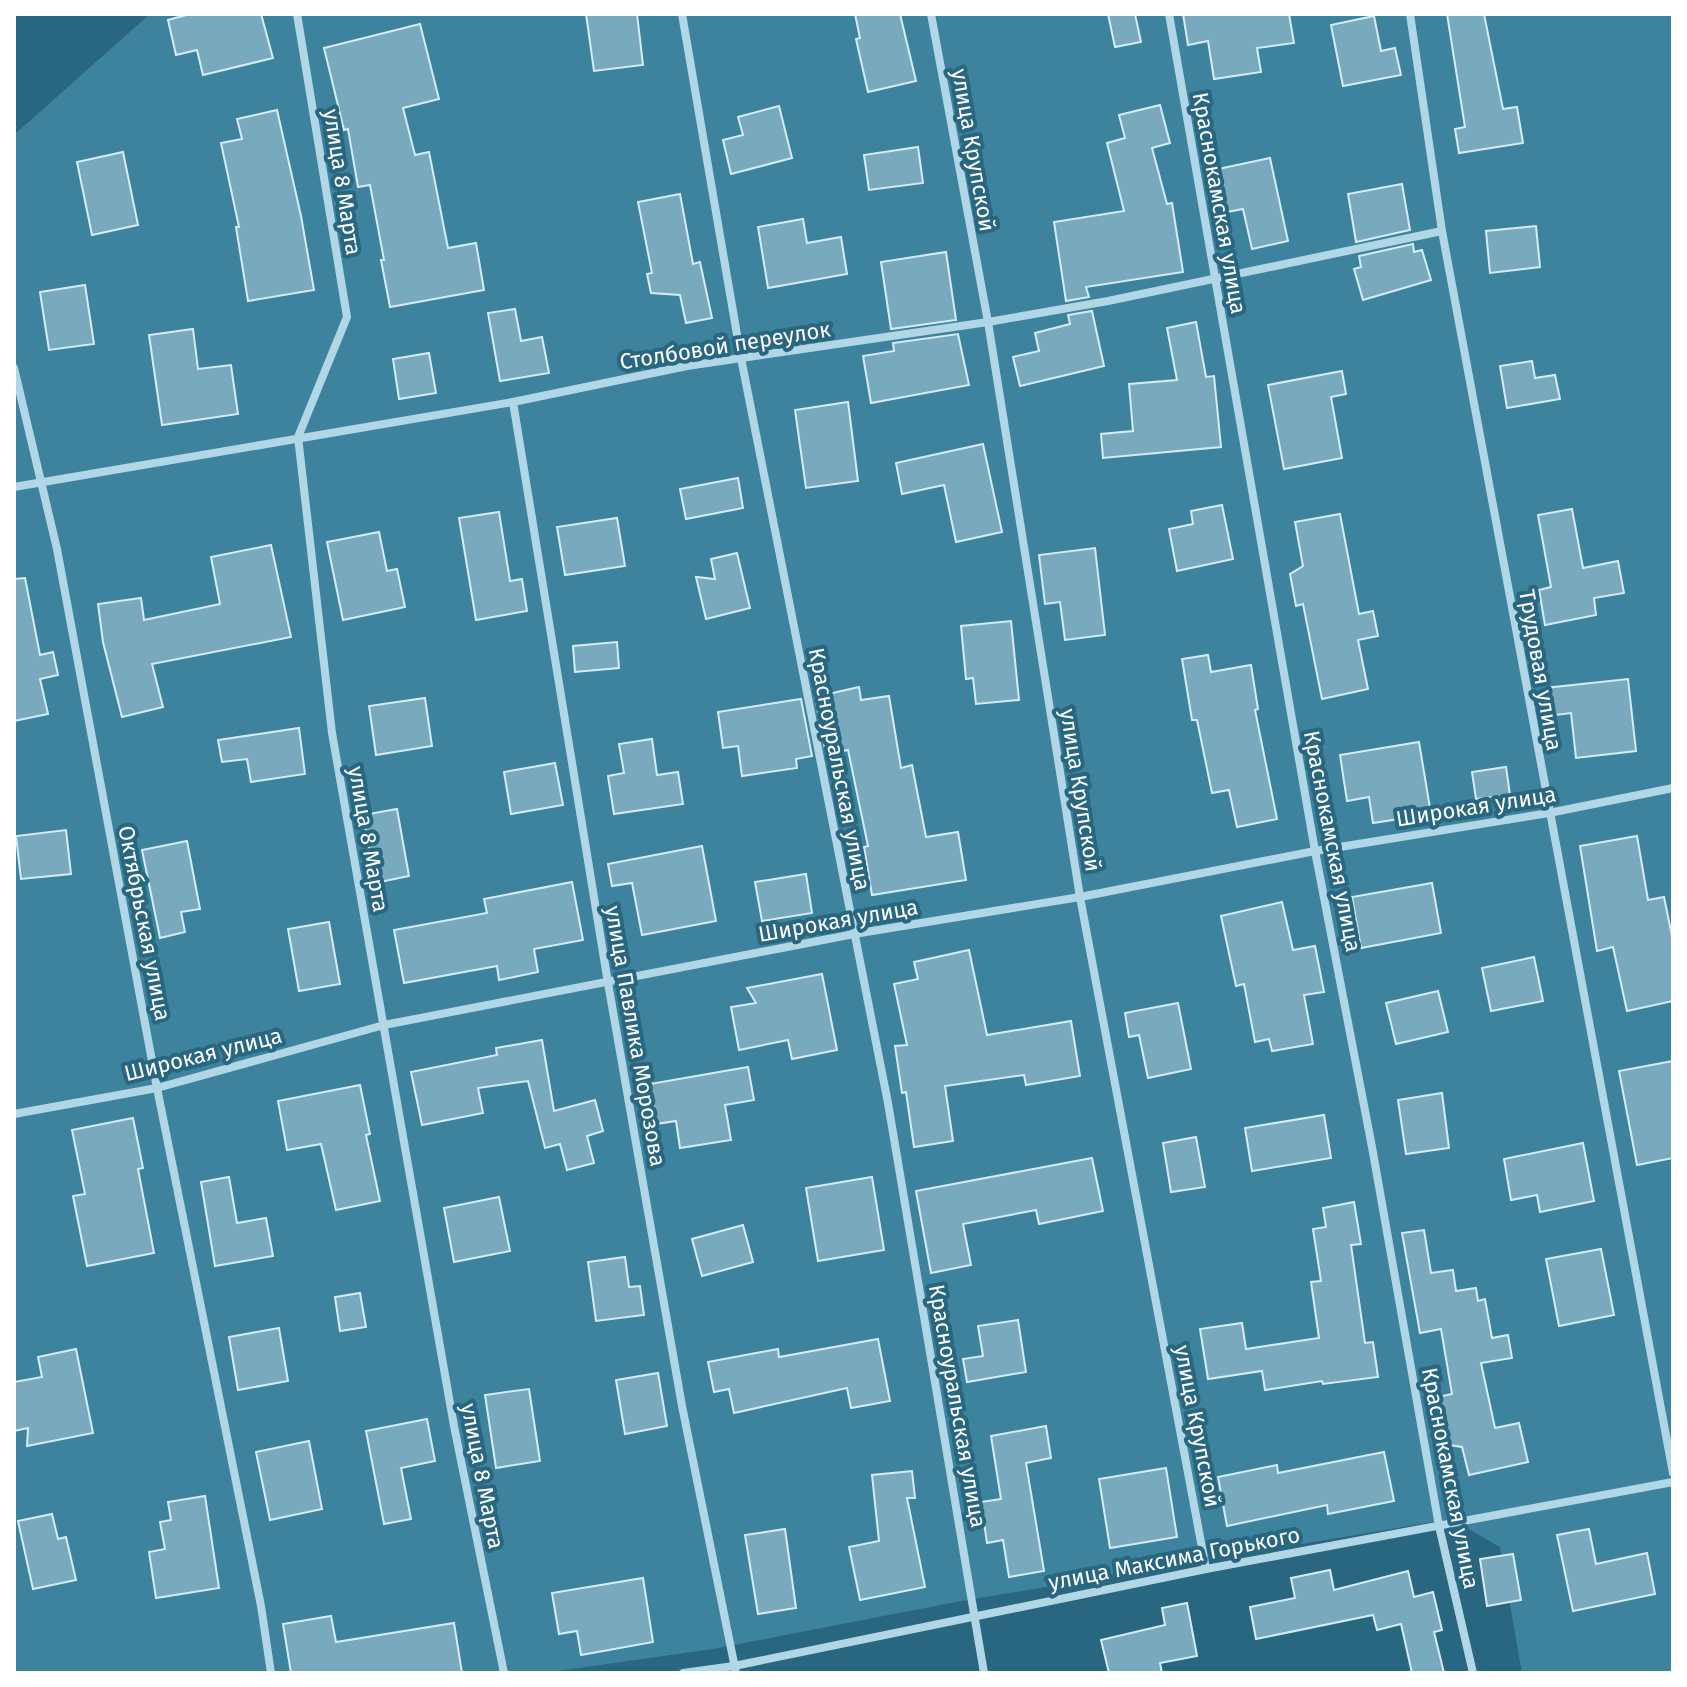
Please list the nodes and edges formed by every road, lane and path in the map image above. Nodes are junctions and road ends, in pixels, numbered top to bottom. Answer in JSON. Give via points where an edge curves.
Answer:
{"nodes":[{"id":1,"x":297,"y":14,"type":"edge"},
{"id":2,"x":682,"y":14,"type":"edge"},
{"id":3,"x":931,"y":14,"type":"edge"},
{"id":4,"x":1169,"y":14,"type":"edge"},
{"id":5,"x":1410,"y":14,"type":"edge"},
{"id":6,"x":1442,"y":231,"type":"junction"},
{"id":7,"x":1216,"y":279,"type":"junction"},
{"id":8,"x":988,"y":322,"type":"junction"},
{"id":9,"x":741,"y":358,"type":"junction"},
{"id":10,"x":14,"y":368,"type":"edge"},
{"id":11,"x":513,"y":402,"type":"junction"},
{"id":12,"x":298,"y":437,"type":"junction"},
{"id":13,"x":41,"y":484,"type":"junction"},
{"id":14,"x":14,"y":487,"type":"edge"},
{"id":15,"x":1673,"y":788,"type":"edge"},
{"id":16,"x":1549,"y":813,"type":"junction"},
{"id":17,"x":1315,"y":851,"type":"junction"},
{"id":18,"x":1080,"y":897,"type":"junction"},
{"id":19,"x":854,"y":934,"type":"junction"},
{"id":20,"x":608,"y":983,"type":"junction"},
{"id":21,"x":384,"y":1025,"type":"junction"},
{"id":22,"x":157,"y":1088,"type":"junction"},
{"id":23,"x":14,"y":1114,"type":"edge"},
{"id":24,"x":1673,"y":1473,"type":"edge"},
{"id":25,"x":1673,"y":1482,"type":"edge"},
{"id":26,"x":1439,"y":1526,"type":"junction"},
{"id":27,"x":1206,"y":1569,"type":"junction"},
{"id":28,"x":976,"y":1617,"type":"junction"},
{"id":29,"x":735,"y":1669,"type":"edge"},
{"id":30,"x":271,"y":1673,"type":"edge"},
{"id":31,"x":504,"y":1673,"type":"edge"},
{"id":32,"x":683,"y":1673,"type":"edge"},
{"id":33,"x":984,"y":1673,"type":"edge"},
{"id":34,"x":1473,"y":1673,"type":"edge"}],
"edges":[{"from":1,"to":12,"type":"street","name":"улица 8 Марта","via":[[347,317]]},
{"from":2,"to":9,"type":"street","name":"Красноуральская улица"},
{"from":3,"to":8,"type":"street","name":"улица Крупской"},
{"from":4,"to":7,"type":"street","name":"Краснокамская улица"},
{"from":5,"to":6,"type":"street","name":"Трудовая улица"},
{"from":6,"to":7,"type":"street","name":"Столбовой переулок"},
{"from":6,"to":16,"type":"street","name":"Трудовая улица"},
{"from":7,"to":8,"type":"street","name":"Столбовой переулок"},
{"from":7,"to":17,"type":"street","name":"Краснокамская улица"},
{"from":8,"to":9,"type":"street","name":"Столбовой переулок"},
{"from":8,"to":18,"type":"street","name":"улица Крупской"},
{"from":9,"to":11,"type":"street","name":"Столбовой переулок"},
{"from":9,"to":19,"type":"street","name":"Красноуральская улица"},
{"from":10,"to":13,"type":"street","name":"Октябрьская улица"},
{"from":11,"to":12,"type":"street","name":"Столбовой переулок"},
{"from":11,"to":20,"type":"street","name":"улица Павлика Морозова"},
{"from":12,"to":13,"type":"street","name":"Столбовой переулок"},
{"from":12,"to":21,"type":"street","name":"улица 8 Марта","via":[[332,733]]},
{"from":13,"to":14,"type":"street","name":"Столбовой переулок"},
{"from":13,"to":22,"type":"street","name":"Октябрьская улица"},
{"from":15,"to":16,"type":"street","name":"Широкая улица"},
{"from":16,"to":17,"type":"street","name":"Широкая улица"},
{"from":16,"to":24,"type":"street","name":"Трудовая улица"},
{"from":17,"to":18,"type":"street","name":"Широкая улица"},
{"from":17,"to":26,"type":"street","name":"Краснокамская улица"},
{"from":18,"to":19,"type":"street","name":"Широкая улица"},
{"from":18,"to":27,"type":"street","name":"улица Крупской"},
{"from":19,"to":20,"type":"street","name":"Широкая улица"},
{"from":19,"to":28,"type":"street","name":"Красноуральская улица"},
{"from":20,"to":21,"type":"street","name":"Широкая улица"},
{"from":20,"to":29,"type":"street","name":"улица Павлика Морозова","via":[[682,1406]]},
{"from":21,"to":22,"type":"street","name":"Широкая улица"},
{"from":21,"to":31,"type":"street","name":"улица 8 Марта","via":[[454,1426]]},
{"from":22,"to":23,"type":"street","name":"Широкая улица"},
{"from":22,"to":30,"type":"street","name":"Октябрьская улица"},
{"from":25,"to":26,"type":"street","name":"улица Максима Горького"},
{"from":26,"to":27,"type":"street","name":"улица Максима Горького"},
{"from":26,"to":34,"type":"street","name":"Краснокамская улица"},
{"from":27,"to":28,"type":"street","name":"улица Максима Горького"},
{"from":28,"to":29,"type":"street","name":"улица Максима Горького"},
{"from":28,"to":33,"type":"street","name":"Красноуральская улица"},
{"from":29,"to":32,"type":"street","name":"улица Максима Горького"}]}
